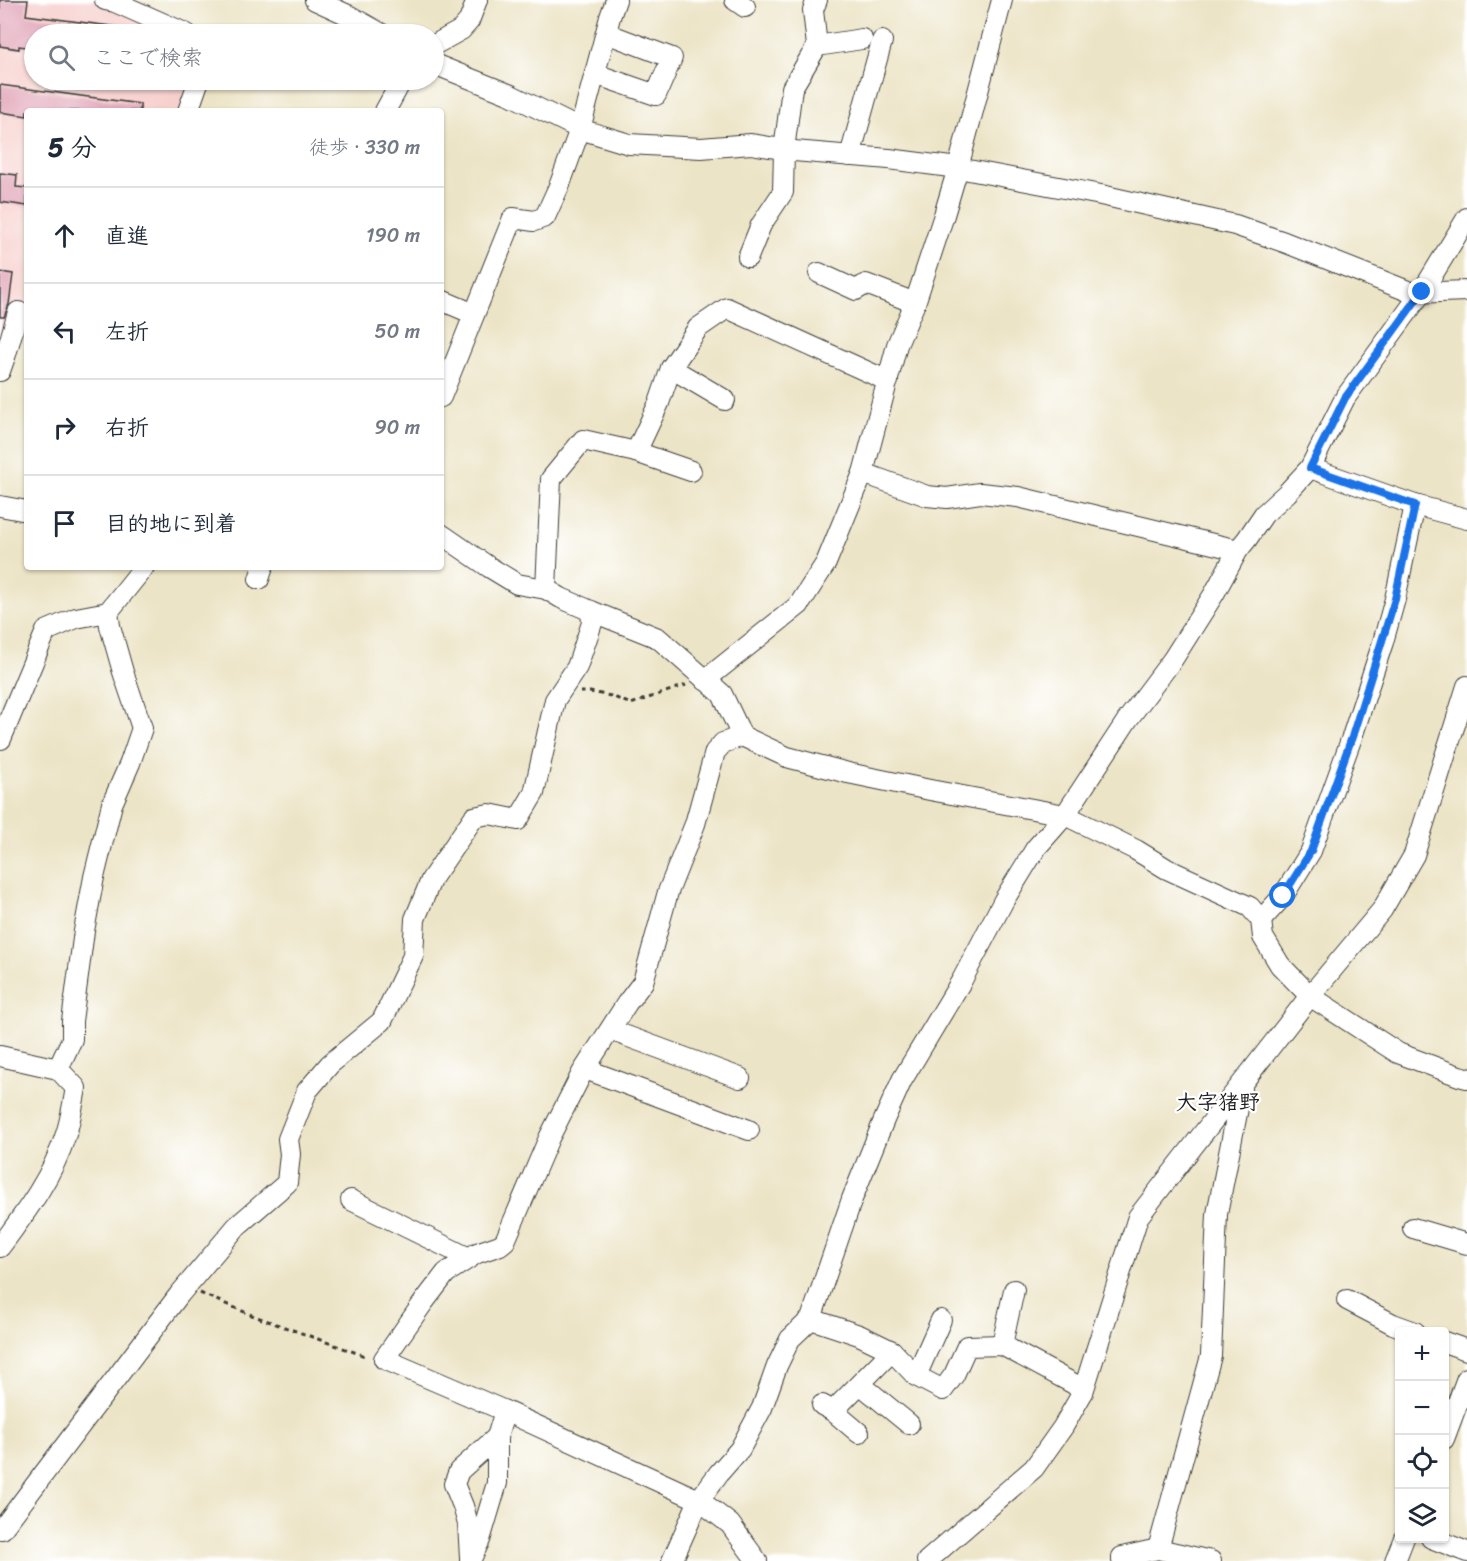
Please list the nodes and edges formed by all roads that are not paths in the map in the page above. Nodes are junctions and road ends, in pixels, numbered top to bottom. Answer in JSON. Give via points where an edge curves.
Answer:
{"nodes":[{"id":1,"x":105,"y":0,"type":"edge"},
{"id":2,"x":315,"y":0,"type":"edge"},
{"id":3,"x":477,"y":0,"type":"edge"},
{"id":4,"x":616,"y":0,"type":"edge"},
{"id":5,"x":817,"y":0,"type":"edge"},
{"id":6,"x":1002,"y":0,"type":"edge"},
{"id":7,"x":164,"y":24,"type":"edge"},
{"id":8,"x":364,"y":24,"type":"edge"},
{"id":9,"x":606,"y":33,"type":"junction"},
{"id":10,"x":444,"y":39,"type":"edge"},
{"id":11,"x":862,"y":39,"type":"dead end"},
{"id":12,"x":882,"y":41,"type":"dead end"},
{"id":13,"x":817,"y":46,"type":"junction"},
{"id":14,"x":444,"y":68,"type":"edge"},
{"id":15,"x":595,"y":74,"type":"junction"},
{"id":16,"x":195,"y":90,"type":"edge"},
{"id":17,"x":397,"y":90,"type":"edge"},
{"id":18,"x":189,"y":108,"type":"edge"},
{"id":19,"x":387,"y":108,"type":"edge"},
{"id":20,"x":580,"y":129,"type":"junction"},
{"id":21,"x":784,"y":150,"type":"junction"},
{"id":22,"x":850,"y":156,"type":"junction"},
{"id":23,"x":958,"y":168,"type":"junction"},
{"id":24,"x":1467,"y":218,"type":"edge"},
{"id":25,"x":748,"y":257,"type":"dead end"},
{"id":26,"x":819,"y":273,"type":"dead end"},
{"id":27,"x":1467,"y":291,"type":"edge"},
{"id":28,"x":1422,"y":292,"type":"junction"},
{"id":29,"x":444,"y":301,"type":"edge"},
{"id":30,"x":915,"y":303,"type":"junction"},
{"id":31,"x":24,"y":313,"type":"edge"},
{"id":32,"x":474,"y":314,"type":"junction"},
{"id":33,"x":671,"y":369,"type":"junction"},
{"id":34,"x":0,"y":371,"type":"edge"},
{"id":35,"x":888,"y":381,"type":"junction"},
{"id":36,"x":444,"y":389,"type":"edge"},
{"id":37,"x":725,"y":400,"type":"dead end"},
{"id":38,"x":636,"y":452,"type":"junction"},
{"id":39,"x":1310,"y":468,"type":"junction"},
{"id":40,"x":691,"y":471,"type":"dead end"},
{"id":41,"x":863,"y":473,"type":"junction"},
{"id":42,"x":1415,"y":505,"type":"junction"},
{"id":43,"x":0,"y":506,"type":"edge"},
{"id":44,"x":24,"y":511,"type":"edge"},
{"id":45,"x":1467,"y":519,"type":"edge"},
{"id":46,"x":444,"y":536,"type":"edge"},
{"id":47,"x":1238,"y":550,"type":"junction"},
{"id":48,"x":142,"y":570,"type":"edge"},
{"id":49,"x":546,"y":589,"type":"junction"},
{"id":50,"x":591,"y":611,"type":"junction"},
{"id":51,"x":108,"y":612,"type":"junction"},
{"id":52,"x":705,"y":680,"type":"junction"},
{"id":53,"x":1467,"y":686,"type":"edge"},
{"id":54,"x":742,"y":736,"type":"junction"},
{"id":55,"x":0,"y":739,"type":"edge"},
{"id":56,"x":1065,"y":815,"type":"junction"},
{"id":57,"x":1261,"y":921,"type":"junction"},
{"id":58,"x":1310,"y":996,"type":"junction"},
{"id":59,"x":609,"y":1030,"type":"junction"},
{"id":60,"x":0,"y":1056,"type":"edge"},
{"id":61,"x":58,"y":1069,"type":"junction"},
{"id":62,"x":585,"y":1069,"type":"junction"},
{"id":63,"x":740,"y":1078,"type":"dead end"},
{"id":64,"x":1467,"y":1078,"type":"edge"},
{"id":65,"x":1244,"y":1082,"type":"junction"},
{"id":66,"x":748,"y":1130,"type":"dead end"},
{"id":67,"x":351,"y":1200,"type":"dead end"},
{"id":68,"x":1413,"y":1228,"type":"dead end"},
{"id":69,"x":1467,"y":1244,"type":"edge"},
{"id":70,"x":0,"y":1247,"type":"edge"},
{"id":71,"x":469,"y":1258,"type":"junction"},
{"id":72,"x":1014,"y":1290,"type":"dead end"},
{"id":73,"x":1347,"y":1300,"type":"dead end"},
{"id":74,"x":811,"y":1319,"type":"junction"},
{"id":75,"x":941,"y":1320,"type":"dead end"},
{"id":76,"x":1401,"y":1327,"type":"edge"},
{"id":77,"x":1449,"y":1344,"type":"edge"},
{"id":78,"x":1002,"y":1345,"type":"junction"},
{"id":79,"x":1467,"y":1350,"type":"edge"},
{"id":80,"x":892,"y":1351,"type":"junction"},
{"id":81,"x":916,"y":1376,"type":"junction"},
{"id":82,"x":1467,"y":1378,"type":"edge"},
{"id":83,"x":860,"y":1384,"type":"junction"},
{"id":84,"x":1083,"y":1392,"type":"junction"},
{"id":85,"x":504,"y":1411,"type":"junction"},
{"id":86,"x":1461,"y":1414,"type":"edge"},
{"id":87,"x":909,"y":1424,"type":"dead end"},
{"id":88,"x":859,"y":1433,"type":"dead end"},
{"id":89,"x":1447,"y":1435,"type":"edge"},
{"id":90,"x":497,"y":1437,"type":"junction"},
{"id":91,"x":699,"y":1500,"type":"junction"},
{"id":92,"x":0,"y":1529,"type":"edge"},
{"id":93,"x":1402,"y":1543,"type":"edge"},
{"id":94,"x":1442,"y":1543,"type":"edge"},
{"id":95,"x":1158,"y":1549,"type":"junction"},
{"id":96,"x":1467,"y":1552,"type":"edge"},
{"id":97,"x":470,"y":1561,"type":"edge"},
{"id":98,"x":672,"y":1561,"type":"edge"},
{"id":99,"x":757,"y":1561,"type":"edge"},
{"id":100,"x":927,"y":1561,"type":"edge"},
{"id":101,"x":1122,"y":1561,"type":"edge"},
{"id":102,"x":1211,"y":1561,"type":"edge"},
{"id":103,"x":1395,"y":1561,"type":"edge"}],
"edges":[{"from":1,"to":7,"type":"street"},
{"from":2,"to":8,"type":"street"},
{"from":3,"to":10,"type":"street","via":[[469,21]]},
{"from":4,"to":9,"type":"street"},
{"from":5,"to":13,"type":"street","via":[[813,10]]},
{"from":6,"to":23,"type":"street"},
{"from":9,"to":15,"type":"street"},
{"from":9,"to":15,"type":"street","via":[[672,58],[656,95]]},
{"from":11,"to":13,"type":"street"},
{"from":12,"to":22,"type":"street"},
{"from":13,"to":21,"type":"street","via":[[792,88]]},
{"from":14,"to":20,"type":"street"},
{"from":15,"to":20,"type":"street"},
{"from":16,"to":18,"type":"street"},
{"from":17,"to":19,"type":"street"},
{"from":20,"to":21,"type":"street","via":[[629,144],[751,144]]},
{"from":20,"to":32,"type":"street","via":[[545,217],[534,221],[513,218]]},
{"from":21,"to":22,"type":"street"},
{"from":21,"to":25,"type":"street","via":[[783,192],[761,225]]},
{"from":22,"to":23,"type":"street"},
{"from":23,"to":28,"type":"street","via":[[1235,225],[1413,293]]},
{"from":23,"to":30,"type":"street"},
{"from":24,"to":28,"type":"street"},
{"from":26,"to":30,"type":"street","via":[[856,290],[866,284]]},
{"from":27,"to":28,"type":"street"},
{"from":28,"to":39,"type":"street","via":[[1345,398]]},
{"from":29,"to":32,"type":"street"},
{"from":30,"to":35,"type":"street","via":[[897,345]]},
{"from":31,"to":34,"type":"street","via":[[18,312]]},
{"from":32,"to":36,"type":"street"},
{"from":33,"to":35,"type":"street","via":[[698,328],[727,308]]},
{"from":33,"to":37,"type":"street"},
{"from":33,"to":38,"type":"street"},
{"from":35,"to":41,"type":"street"},
{"from":38,"to":40,"type":"street"},
{"from":38,"to":49,"type":"street","via":[[583,440],[551,479]]},
{"from":39,"to":42,"type":"street"},
{"from":39,"to":47,"type":"street","via":[[1264,514]]},
{"from":41,"to":47,"type":"street","via":[[927,496],[1018,497]]},
{"from":41,"to":52,"type":"street","via":[[826,563],[799,605]]},
{"from":42,"to":45,"type":"street"},
{"from":42,"to":57,"type":"street","via":[[1383,642],[1311,851],[1283,896]]},
{"from":43,"to":44,"type":"street"},
{"from":46,"to":49,"type":"street","via":[[517,584]]},
{"from":47,"to":56,"type":"street","via":[[1173,659]]},
{"from":48,"to":51,"type":"street"},
{"from":49,"to":50,"type":"street"},
{"from":50,"to":52,"type":"street","via":[[658,638]]},
{"from":50,"to":92,"type":"street","via":[[592,623],[577,667],[555,700],[534,793],[518,820],[489,814],[474,817],[431,880],[415,919],[413,956],[382,1022],[330,1064],[307,1091],[288,1139],[287,1183],[237,1226],[186,1286]]},
{"from":51,"to":55,"type":"street","via":[[76,618],[46,631]]},
{"from":51,"to":61,"type":"street","via":[[142,728],[112,804],[94,877],[76,987],[72,1039]]},
{"from":52,"to":54,"type":"street","via":[[722,694]]},
{"from":53,"to":58,"type":"street","via":[[1414,855],[1382,910]]},
{"from":54,"to":56,"type":"street","via":[[787,757],[848,773]]},
{"from":54,"to":59,"type":"street","via":[[723,743],[715,752],[695,824],[668,892],[643,982]]},
{"from":56,"to":57,"type":"street","via":[[1250,907]]},
{"from":56,"to":74,"type":"street","via":[[1036,848],[902,1080],[852,1199]]},
{"from":57,"to":58,"type":"street","via":[[1263,936],[1280,966]]},
{"from":58,"to":64,"type":"street","via":[[1398,1053]]},
{"from":58,"to":65,"type":"street"},
{"from":59,"to":62,"type":"street"},
{"from":59,"to":63,"type":"street"},
{"from":60,"to":61,"type":"street"},
{"from":61,"to":70,"type":"street","via":[[76,1088],[66,1135],[49,1175]]},
{"from":62,"to":66,"type":"street"},
{"from":62,"to":71,"type":"street","via":[[549,1138],[505,1241]]},
{"from":65,"to":84,"type":"street","via":[[1138,1217]]},
{"from":65,"to":95,"type":"street","via":[[1217,1214],[1211,1356]]},
{"from":67,"to":71,"type":"street"},
{"from":68,"to":69,"type":"street"},
{"from":71,"to":85,"type":"street","via":[[446,1274],[384,1359]]},
{"from":72,"to":78,"type":"street"},
{"from":73,"to":76,"type":"street"},
{"from":74,"to":80,"type":"street"},
{"from":74,"to":91,"type":"street","via":[[790,1338],[762,1408],[740,1449]]},
{"from":75,"to":81,"type":"street"},
{"from":77,"to":79,"type":"street"},
{"from":78,"to":81,"type":"street","via":[[967,1346],[943,1390]]},
{"from":78,"to":84,"type":"street"},
{"from":80,"to":81,"type":"street"},
{"from":80,"to":83,"type":"street"},
{"from":82,"to":86,"type":"street"},
{"from":83,"to":87,"type":"street"},
{"from":83,"to":88,"type":"street","via":[[828,1408]]},
{"from":84,"to":100,"type":"street","via":[[1034,1468]]},
{"from":85,"to":90,"type":"street"},
{"from":85,"to":91,"type":"street"},
{"from":86,"to":89,"type":"street"},
{"from":90,"to":97,"type":"street","via":[[497,1483]]},
{"from":90,"to":97,"type":"street","via":[[459,1471],[454,1484],[468,1524]]},
{"from":91,"to":98,"type":"street"},
{"from":91,"to":99,"type":"street","via":[[730,1524]]},
{"from":93,"to":103,"type":"street"},
{"from":94,"to":96,"type":"street"},
{"from":95,"to":101,"type":"street","via":[[1122,1557]]},
{"from":95,"to":102,"type":"street"}]}
